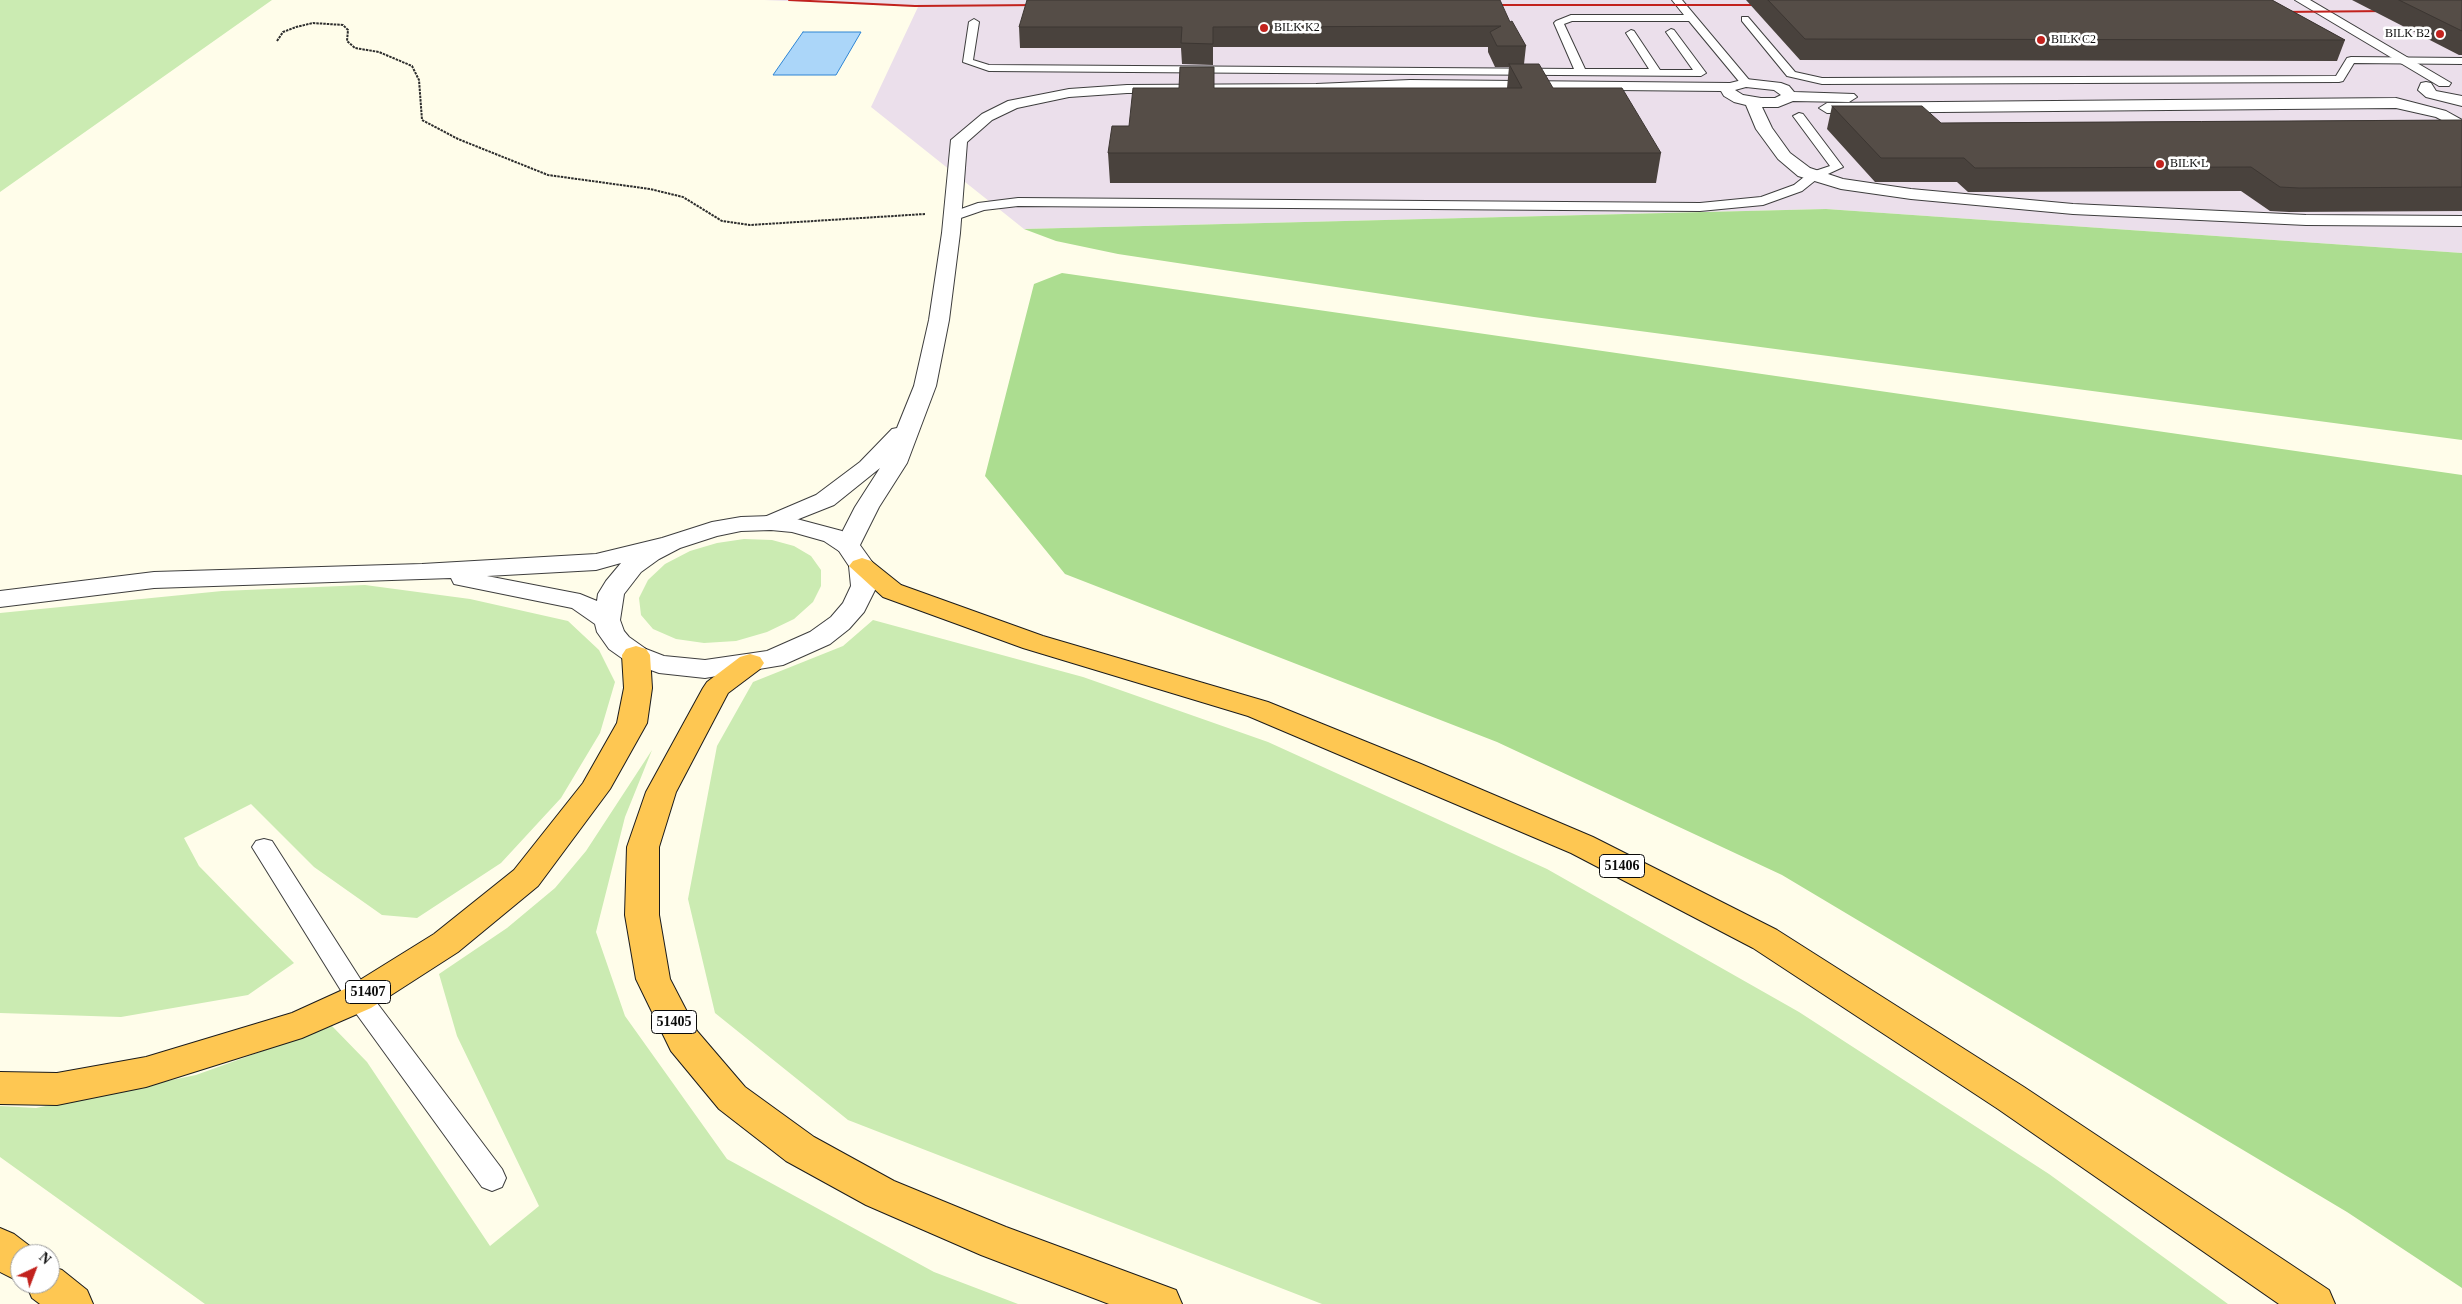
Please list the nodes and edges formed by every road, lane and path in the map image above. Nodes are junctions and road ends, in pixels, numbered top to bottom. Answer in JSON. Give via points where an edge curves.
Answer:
{"nodes":[{"id":1,"x":1677,"y":0,"type":"edge"},
{"id":2,"x":2301,"y":0,"type":"edge"},
{"id":3,"x":1692,"y":18,"type":"junction"},
{"id":4,"x":1745,"y":19,"type":"dead end"},
{"id":5,"x":974,"y":22,"type":"dead end"},
{"id":6,"x":1671,"y":32,"type":"dead end"},
{"id":7,"x":1631,"y":33,"type":"dead end"},
{"id":8,"x":277,"y":41,"type":"dead end"},
{"id":9,"x":2404,"y":60,"type":"junction"},
{"id":10,"x":2462,"y":61,"type":"edge"},
{"id":11,"x":1581,"y":72,"type":"junction"},
{"id":12,"x":1656,"y":72,"type":"junction"},
{"id":13,"x":1746,"y":83,"type":"junction"},
{"id":14,"x":2414,"y":90,"type":"junction"},
{"id":15,"x":1732,"y":92,"type":"junction"},
{"id":16,"x":1787,"y":98,"type":"junction"},
{"id":17,"x":1752,"y":102,"type":"junction"},
{"id":18,"x":2462,"y":102,"type":"edge"},
{"id":19,"x":1827,"y":108,"type":"dead end"},
{"id":20,"x":1799,"y":116,"type":"dead end"},
{"id":21,"x":2462,"y":126,"type":"edge"},
{"id":22,"x":1774,"y":141,"type":"junction"},
{"id":23,"x":1813,"y":176,"type":"junction"},
{"id":24,"x":953,"y":215,"type":"junction"},
{"id":25,"x":2462,"y":221,"type":"edge"},
{"id":26,"x":908,"y":426,"type":"junction"},
{"id":27,"x":771,"y":523,"type":"junction"},
{"id":28,"x":671,"y":543,"type":"junction"},
{"id":29,"x":855,"y":556,"type":"junction"},
{"id":30,"x":422,"y":572,"type":"junction"},
{"id":31,"x":0,"y":599,"type":"edge"},
{"id":32,"x":607,"y":620,"type":"junction"},
{"id":33,"x":636,"y":655,"type":"junction"},
{"id":34,"x":750,"y":663,"type":"junction"},
{"id":35,"x":264,"y":847,"type":"dead end"},
{"id":36,"x":359,"y":998,"type":"junction"},
{"id":37,"x":0,"y":1088,"type":"edge"},
{"id":38,"x":492,"y":1178,"type":"dead end"},
{"id":39,"x":0,"y":1247,"type":"edge"},
{"id":40,"x":10,"y":1255,"type":"edge"},
{"id":41,"x":60,"y":1294,"type":"edge"},
{"id":42,"x":72,"y":1304,"type":"edge"},
{"id":43,"x":1161,"y":1304,"type":"edge"},
{"id":44,"x":2314,"y":1304,"type":"edge"}],
"edges":[{"from":1,"to":3,"type":"lane"},
{"from":2,"to":9,"type":"street"},
{"from":3,"to":11,"type":"lane","via":[[1571,18],[1559,23]]},
{"from":3,"to":13,"type":"lane"},
{"from":4,"to":9,"type":"lane","via":[[1791,74],[1822,81],[2339,79],[2351,60]]},
{"from":5,"to":11,"type":"lane","via":[[968,62],[989,68]]},
{"from":6,"to":12,"type":"lane","via":[[1701,73]]},
{"from":7,"to":12,"type":"lane"},
{"from":8,"to":24,"type":"path","via":[[283,32],[296,27],[313,23],[343,25],[348,30],[347,41],[356,48],[379,52],[412,66],[419,80],[422,120],[458,139],[548,175],[683,197],[722,220],[750,225]]},
{"from":9,"to":10,"type":"lane"},
{"from":9,"to":14,"type":"street","via":[[2450,84],[2432,84]]},
{"from":11,"to":12,"type":"lane"},
{"from":13,"to":15,"type":"street"},
{"from":13,"to":16,"type":"street","via":[[1776,86],[1784,89]]},
{"from":14,"to":16,"type":"street","via":[[2310,97]]},
{"from":14,"to":18,"type":"street"},
{"from":15,"to":17,"type":"street"},
{"from":15,"to":24,"type":"street","via":[[1084,102],[1029,112],[1002,122],[974,142],[957,173]]},
{"from":16,"to":17,"type":"street","via":[[1770,103]]},
{"from":16,"to":22,"type":"street","via":[[1777,108],[1772,124]]},
{"from":17,"to":22,"type":"street","via":[[1764,129]]},
{"from":19,"to":21,"type":"street","via":[[2396,103],[2441,114]]},
{"from":20,"to":23,"type":"lane","via":[[1837,167]]},
{"from":22,"to":23,"type":"street","via":[[1784,156]]},
{"from":23,"to":24,"type":"lane","via":[[1798,188],[1763,201],[1700,206],[1018,202],[982,206]]},
{"from":23,"to":25,"type":"street","via":[[1841,184],[1911,194],[2073,209],[2306,220]]},
{"from":24,"to":26,"type":"street","via":[[939,320],[925,386]]},
{"from":26,"to":27,"type":"street","via":[[868,467],[825,500]]},
{"from":26,"to":29,"type":"street","via":[[895,463],[867,507]]},
{"from":27,"to":28,"type":"street","number":"51406","via":[[712,529]]},
{"from":27,"to":29,"type":"street","number":"51406","via":[[814,529],[833,536]]},
{"from":28,"to":30,"type":"street","via":[[596,562]]},
{"from":28,"to":32,"type":"street","number":"51406","via":[[644,559],[619,581],[611,594]]},
{"from":29,"to":34,"type":"street","via":[[864,586],[855,606],[840,623],[798,650]]},
{"from":29,"to":44,"type":"highway","number":"51406","via":[[892,591],[1033,642],[1258,709],[1591,849],[1765,939],[2010,1098]]},
{"from":30,"to":31,"type":"street","via":[[154,580]]},
{"from":30,"to":32,"type":"street","via":[[580,602]]},
{"from":32,"to":33,"type":"street","via":[[620,643]]},
{"from":33,"to":34,"type":"street","via":[[659,664],[705,670]]},
{"from":33,"to":36,"type":"highway","number":"51407","via":[[638,688],[632,723],[594,789],[526,878],[446,943]]},
{"from":34,"to":43,"type":"highway","number":"51405","via":[[717,688],[660,792],[643,847],[642,915],[653,979],[684,1040],[732,1098],[800,1149],[880,1193],[995,1242]]},
{"from":35,"to":36,"type":"lane"},
{"from":36,"to":37,"type":"highway","number":"51407","via":[[302,1024],[146,1072],[57,1089]]},
{"from":36,"to":38,"type":"lane"},
{"from":39,"to":40,"type":"highway"},
{"from":41,"to":42,"type":"highway"}]}
